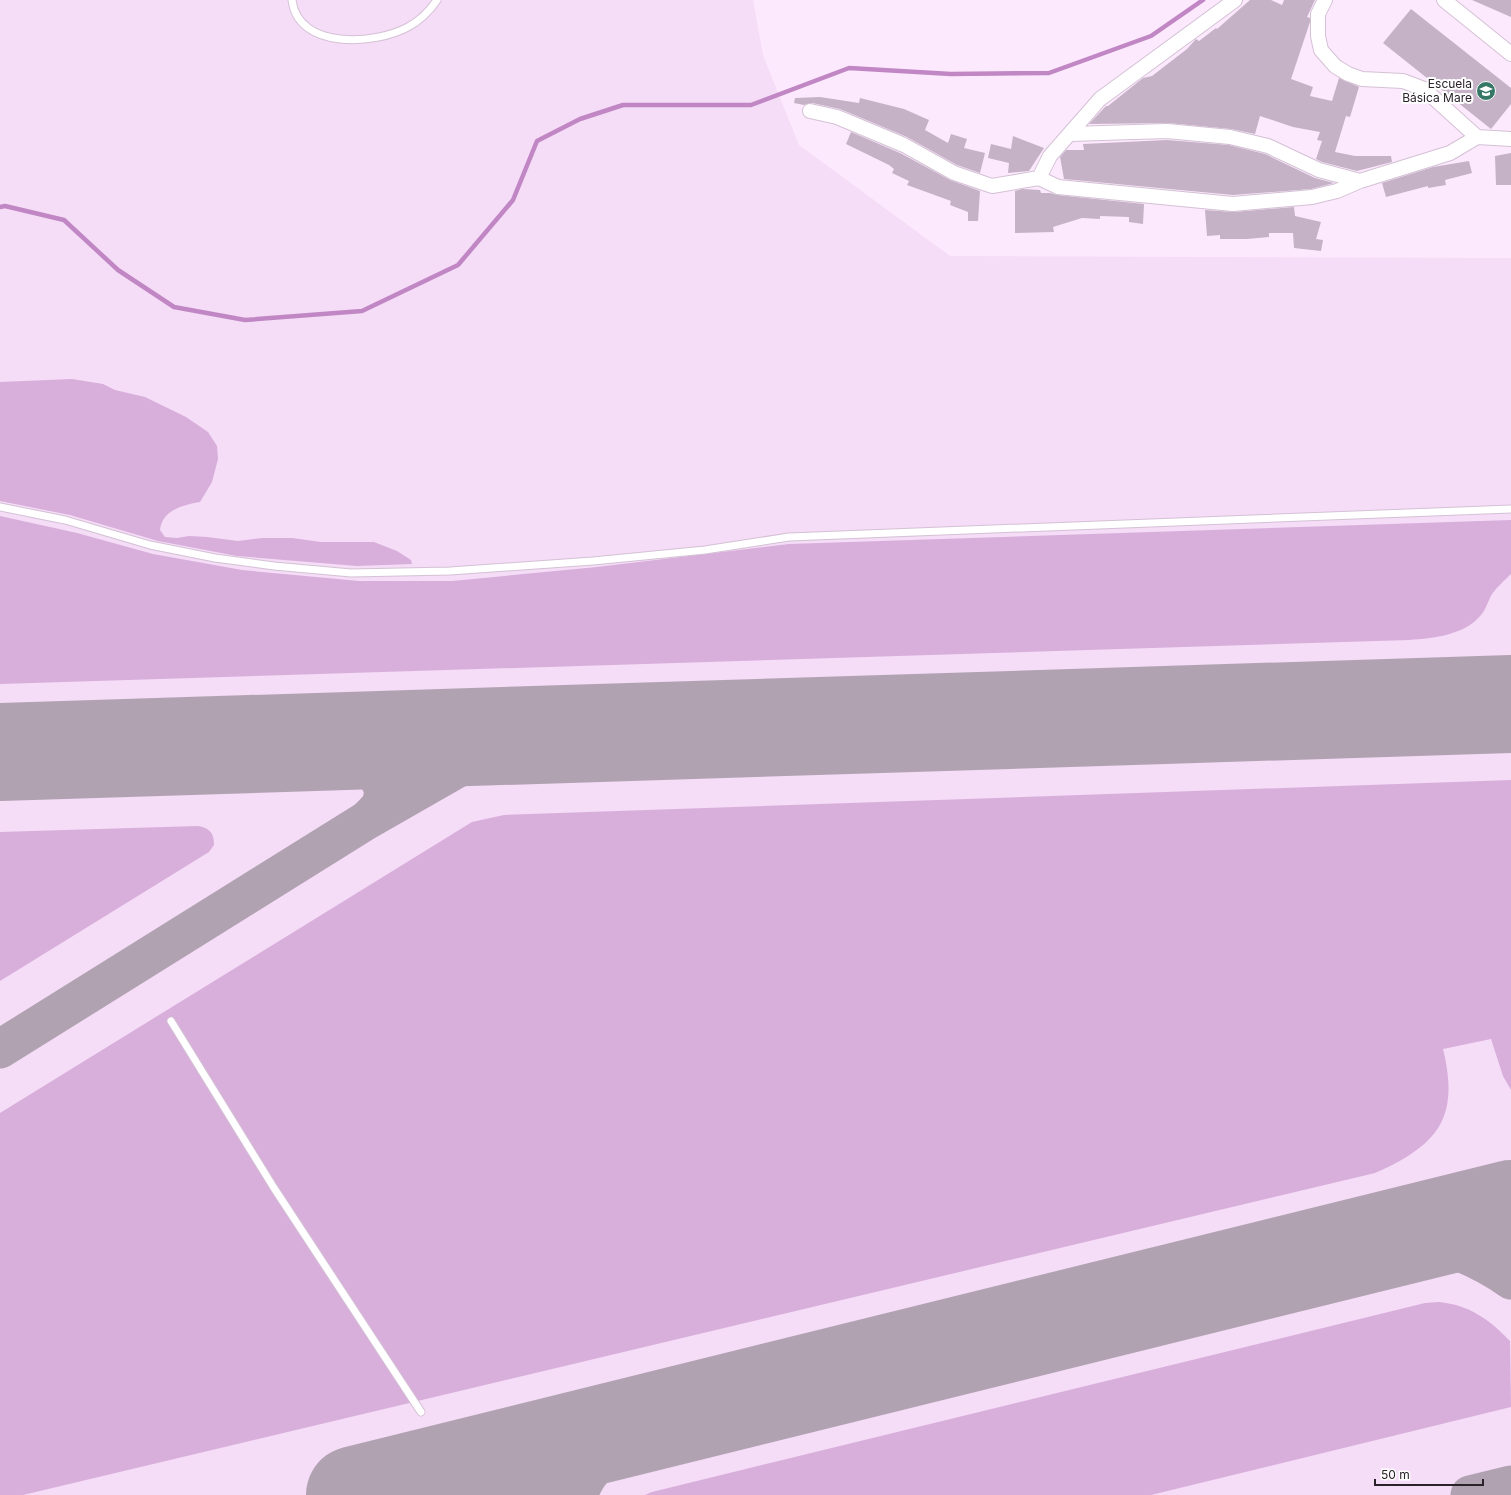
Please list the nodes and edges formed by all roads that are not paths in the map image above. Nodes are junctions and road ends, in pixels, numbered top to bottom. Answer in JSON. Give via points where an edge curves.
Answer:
{"nodes":[{"id":1,"x":292,"y":0,"type":"edge"},
{"id":2,"x":437,"y":0,"type":"edge"},
{"id":3,"x":1236,"y":0,"type":"edge"},
{"id":4,"x":1325,"y":0,"type":"edge"},
{"id":5,"x":1444,"y":0,"type":"edge"},
{"id":6,"x":1511,"y":54,"type":"edge"},
{"id":7,"x":810,"y":111,"type":"dead end"},
{"id":8,"x":1070,"y":134,"type":"junction"},
{"id":9,"x":1477,"y":137,"type":"junction"},
{"id":10,"x":1511,"y":139,"type":"edge"},
{"id":11,"x":1039,"y":178,"type":"junction"},
{"id":12,"x":1360,"y":181,"type":"junction"},
{"id":13,"x":0,"y":507,"type":"edge"},
{"id":14,"x":1511,"y":509,"type":"edge"},
{"id":15,"x":172,"y":1021,"type":"dead end"},
{"id":16,"x":421,"y":1412,"type":"dead end"}],
"edges":[{"from":1,"to":2,"type":"lane","via":[[293,11],[308,29],[324,36],[354,40],[380,37],[408,27],[428,14]]},
{"from":3,"to":8,"type":"street","via":[[1100,99]]},
{"from":4,"to":9,"type":"street","via":[[1318,14],[1318,36],[1321,50],[1335,66],[1362,79],[1403,81],[1424,89]]},
{"from":5,"to":6,"type":"street"},
{"from":7,"to":11,"type":"street","via":[[844,120],[904,145],[954,174],[992,186]]},
{"from":8,"to":11,"type":"street","via":[[1050,156]]},
{"from":8,"to":12,"type":"street","via":[[1167,131],[1230,136],[1268,146],[1319,170]]},
{"from":9,"to":10,"type":"street"},
{"from":9,"to":12,"type":"street","via":[[1450,153]]},
{"from":11,"to":12,"type":"street","via":[[1058,187],[1233,204],[1312,196],[1337,191]]},
{"from":13,"to":14,"type":"lane","via":[[65,520],[150,545],[215,558],[351,573],[450,571],[593,561],[705,550],[789,537]]},
{"from":15,"to":16,"type":"lane","via":[[274,1188]]}]}
